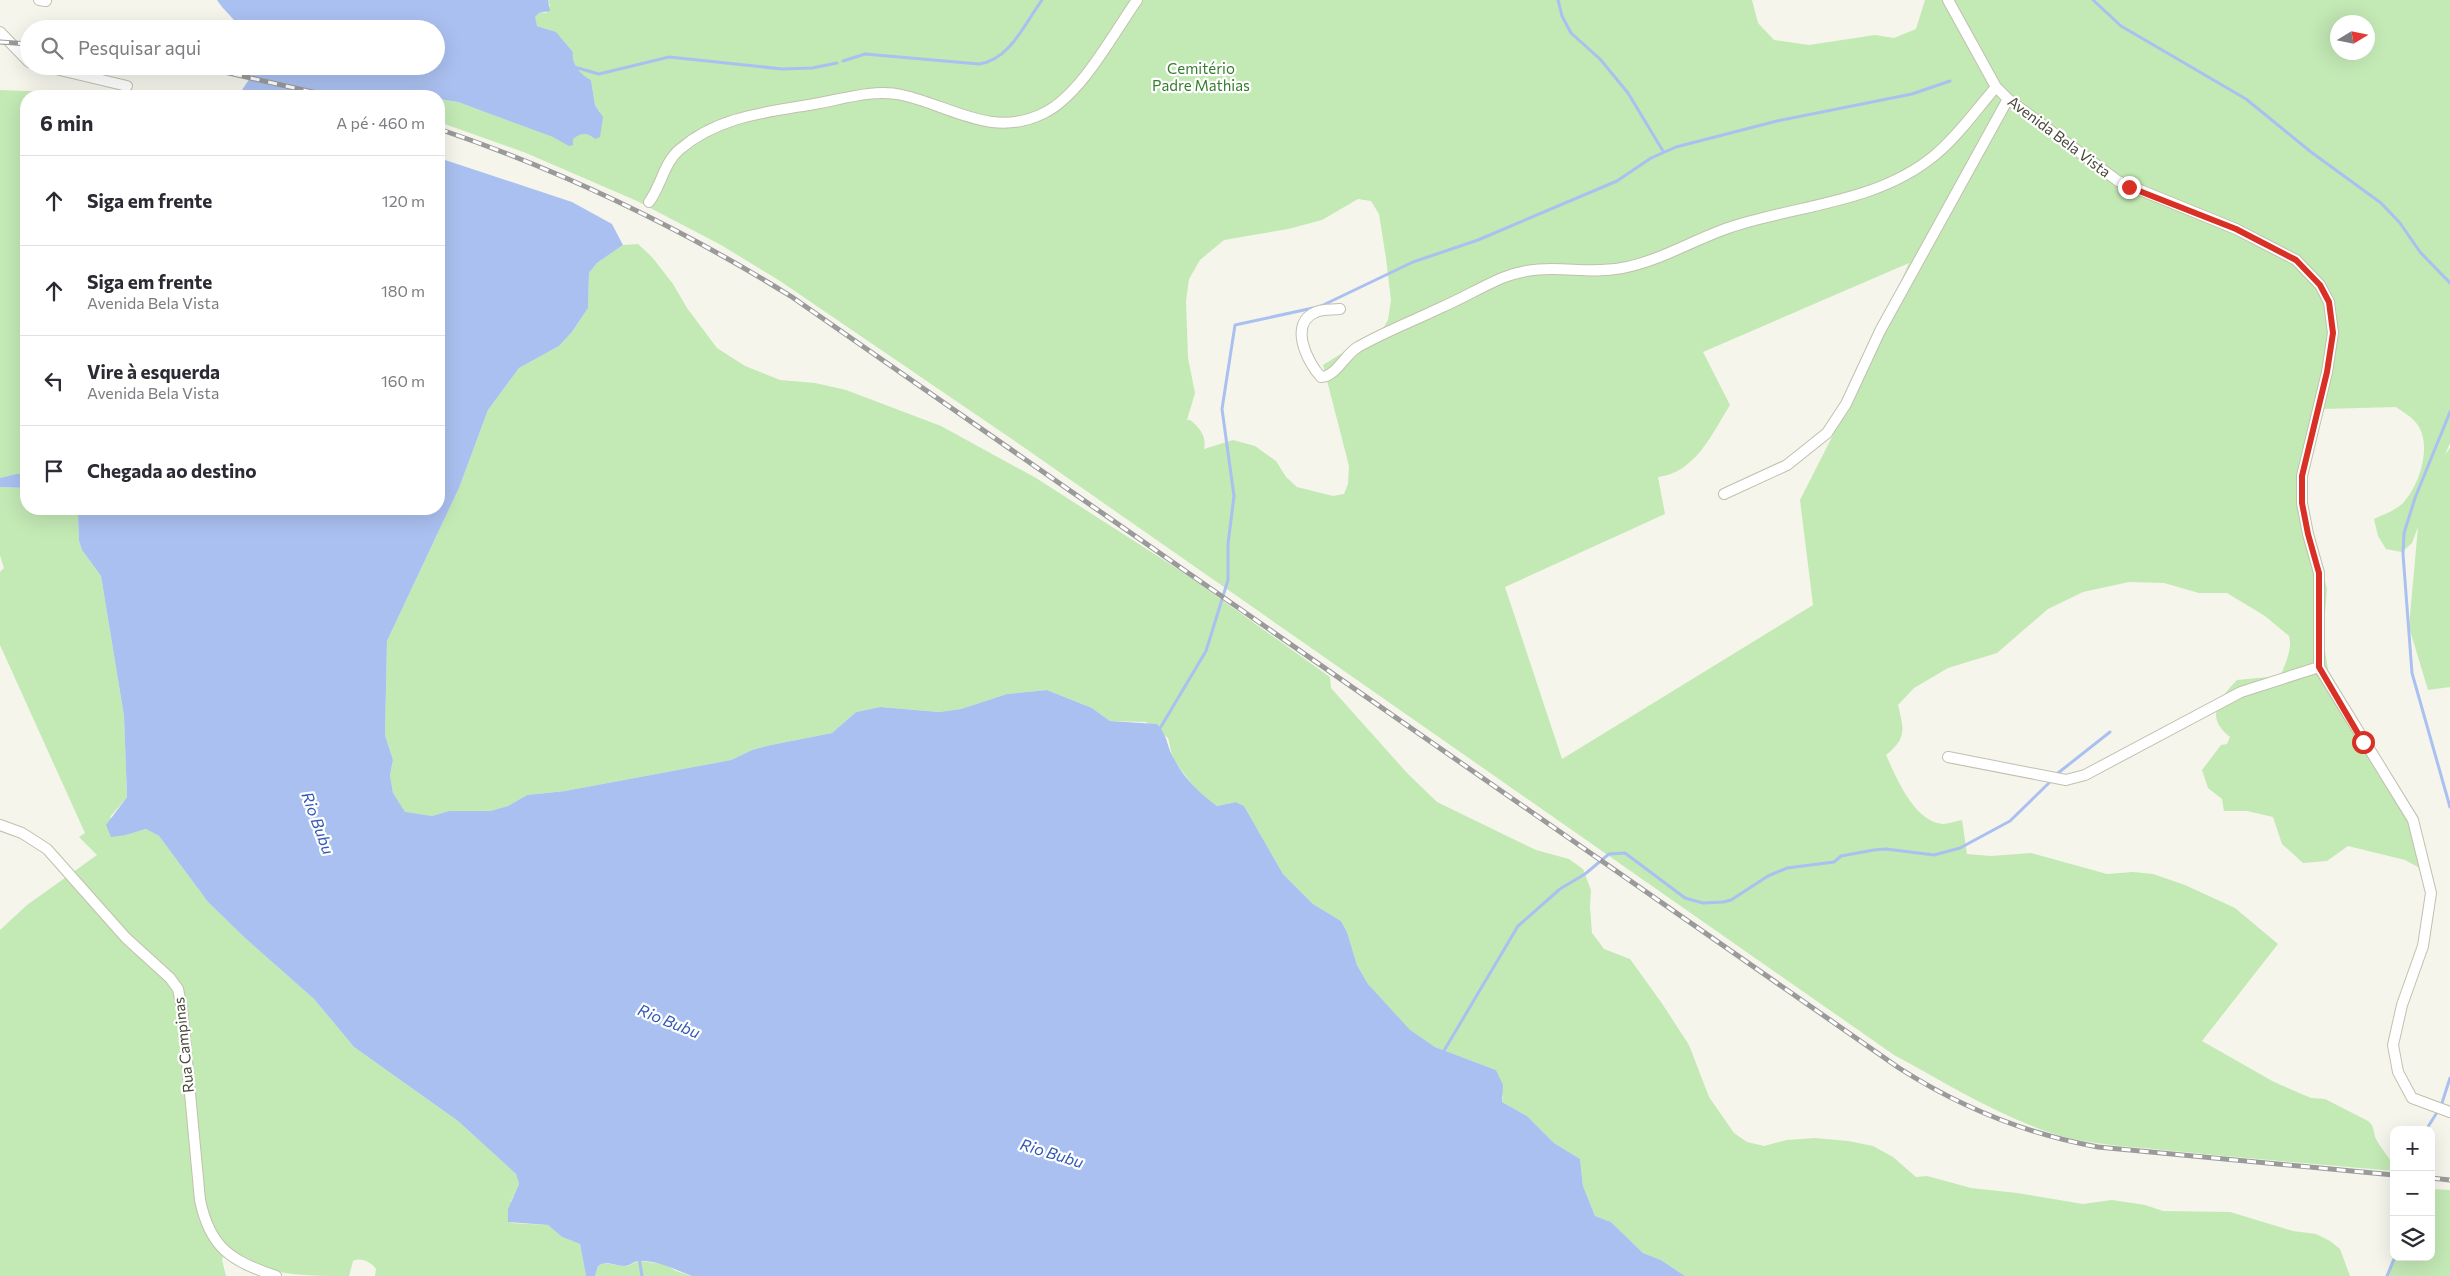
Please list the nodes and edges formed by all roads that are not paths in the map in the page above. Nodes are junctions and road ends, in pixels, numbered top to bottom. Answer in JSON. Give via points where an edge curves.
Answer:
{"nodes":[{"id":1,"x":1137,"y":0,"type":"edge"},
{"id":2,"x":1948,"y":0,"type":"edge"},
{"id":3,"x":0,"y":32,"type":"edge"},
{"id":4,"x":20,"y":53,"type":"edge"},
{"id":5,"x":81,"y":75,"type":"edge"},
{"id":6,"x":127,"y":86,"type":"dead end"},
{"id":7,"x":1996,"y":88,"type":"junction"},
{"id":8,"x":2008,"y":99,"type":"junction"},
{"id":9,"x":650,"y":202,"type":"dead end"},
{"id":10,"x":1340,"y":309,"type":"dead end"},
{"id":11,"x":1724,"y":494,"type":"dead end"},
{"id":12,"x":2319,"y":667,"type":"junction"},
{"id":13,"x":1948,"y":757,"type":"dead end"},
{"id":14,"x":0,"y":825,"type":"edge"},
{"id":15,"x":2450,"y":1112,"type":"edge"},
{"id":16,"x":276,"y":1276,"type":"edge"}],
"edges":[{"from":1,"to":9,"type":"street","via":[[1081,82],[1041,114],[1020,120],[983,122],[902,95],[884,94],[760,112],[727,122],[678,150]]},
{"from":2,"to":7,"type":"street","name":"Avenida Bela Vista"},
{"from":3,"to":4,"type":"street"},
{"from":5,"to":6,"type":"street"},
{"from":7,"to":8,"type":"street","name":"Avenida Bela Vista"},
{"from":7,"to":10,"type":"street","via":[[1934,156],[1907,174],[1863,193],[1763,216],[1627,268],[1554,268],[1502,278],[1357,347],[1330,375],[1321,377],[1306,353],[1301,334],[1303,325],[1315,312]]},
{"from":8,"to":11,"type":"street","via":[[1827,434],[1787,465]]},
{"from":8,"to":12,"type":"street","name":"Avenida Bela Vista","via":[[2118,181],[2268,244],[2296,260],[2320,285],[2329,302],[2333,333],[2302,476],[2302,503],[2319,573]]},
{"from":12,"to":13,"type":"street","via":[[2241,692],[2086,775],[2066,780]]},
{"from":12,"to":15,"type":"street","via":[[2413,820],[2431,893],[2423,946],[2402,1005],[2393,1045],[2398,1072],[2412,1098]]},
{"from":14,"to":16,"type":"street","name":"Rua Campinas","via":[[22,833],[48,849],[126,938],[178,989],[204,1220],[220,1248],[254,1269]]}]}
